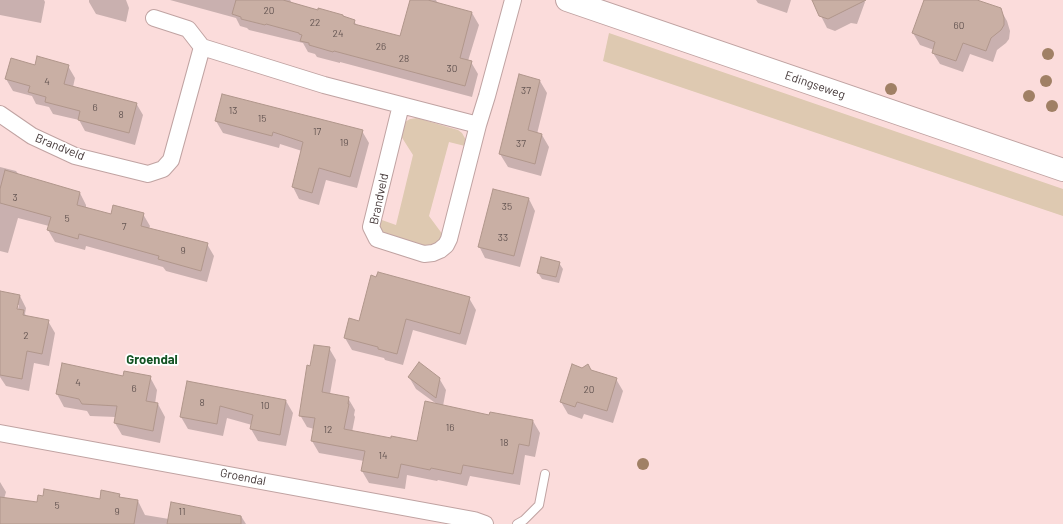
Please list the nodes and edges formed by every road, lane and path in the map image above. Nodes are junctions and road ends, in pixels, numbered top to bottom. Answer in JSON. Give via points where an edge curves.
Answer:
{"nodes":[{"id":1,"x":513,"y":0,"type":"edge"},
{"id":2,"x":567,"y":0,"type":"edge"},
{"id":3,"x":154,"y":18,"type":"dead end"},
{"id":4,"x":202,"y":47,"type":"junction"},
{"id":5,"x":401,"y":105,"type":"junction"},
{"id":6,"x":0,"y":114,"type":"edge"},
{"id":7,"x":478,"y":125,"type":"junction"},
{"id":8,"x":1063,"y":170,"type":"edge"},
{"id":9,"x":0,"y":433,"type":"edge"},
{"id":10,"x":546,"y":474,"type":"dead end"},
{"id":11,"x":485,"y":524,"type":"edge"},
{"id":12,"x":518,"y":524,"type":"edge"}],
"edges":[{"from":1,"to":7,"type":"street","name":"Brandveld"},
{"from":2,"to":8,"type":"main road","name":"Edingseweg"},
{"from":3,"to":4,"type":"street","via":[[188,29]]},
{"from":4,"to":5,"type":"street","via":[[321,84]]},
{"from":4,"to":6,"type":"street","name":"Brandveld","via":[[171,160],[163,169],[148,174],[75,156],[32,136]]},
{"from":5,"to":7,"type":"street"},
{"from":5,"to":7,"type":"street","name":"Brandveld","via":[[371,227],[377,239],[424,254],[440,250],[449,239]]},
{"from":9,"to":11,"type":"street","name":"Groendal"},
{"from":10,"to":12,"type":"lane","via":[[539,505]]}]}
